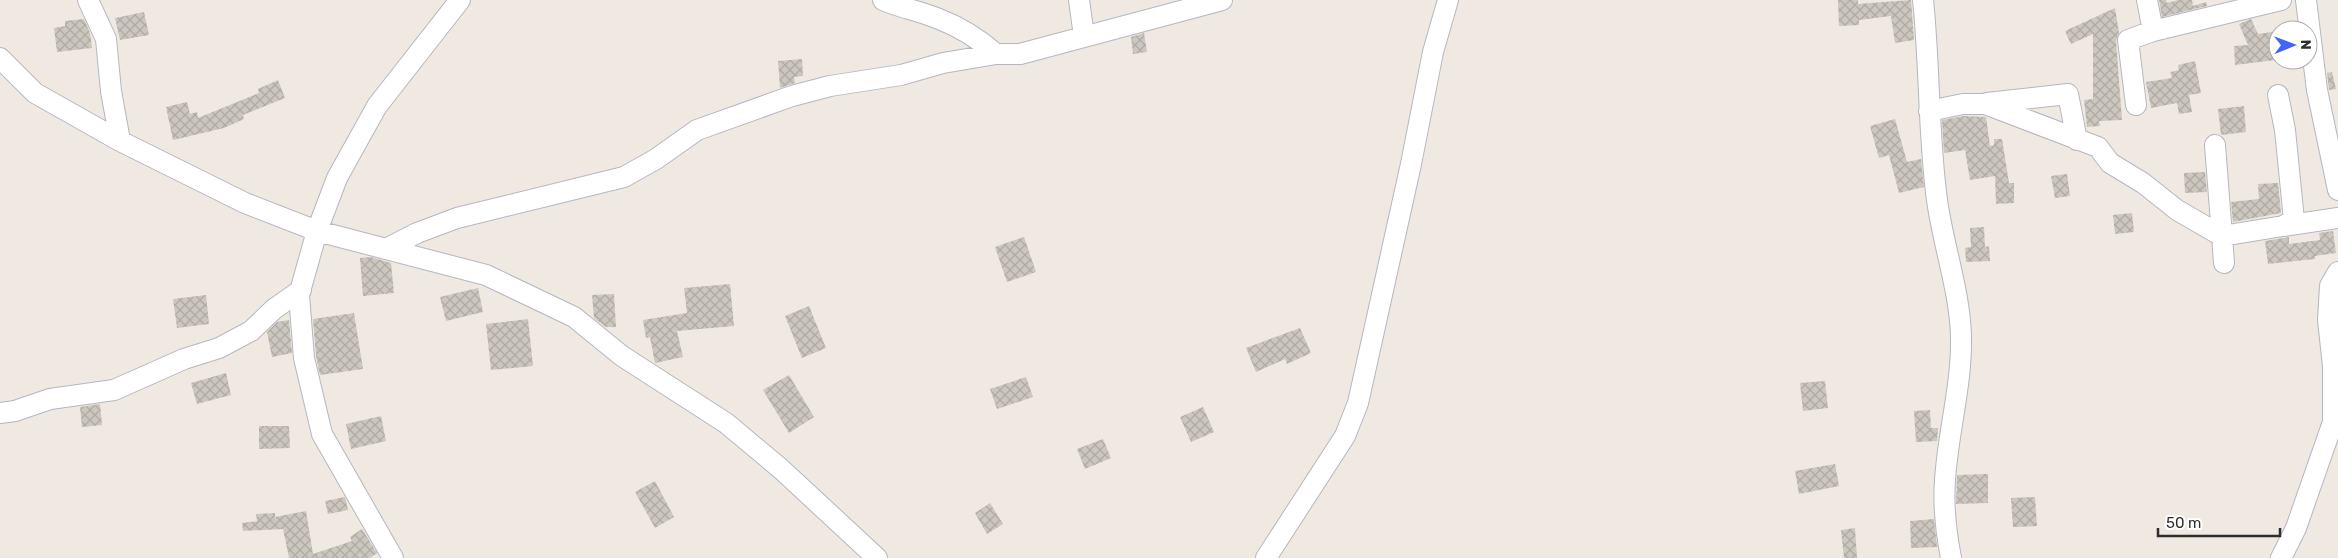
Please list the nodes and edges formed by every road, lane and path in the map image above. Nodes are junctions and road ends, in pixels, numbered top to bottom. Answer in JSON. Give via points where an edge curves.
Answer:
{"nodes":[{"id":1,"x":88,"y":0,"type":"edge"},
{"id":2,"x":460,"y":0,"type":"edge"},
{"id":3,"x":883,"y":0,"type":"edge"},
{"id":4,"x":1079,"y":0,"type":"edge"},
{"id":5,"x":1222,"y":0,"type":"edge"},
{"id":6,"x":1448,"y":0,"type":"edge"},
{"id":7,"x":1923,"y":0,"type":"edge"},
{"id":8,"x":2147,"y":0,"type":"edge"},
{"id":9,"x":2281,"y":0,"type":"edge"},
{"id":10,"x":2306,"y":0,"type":"edge"},
{"id":11,"x":2153,"y":31,"type":"junction"},
{"id":12,"x":1084,"y":36,"type":"junction"},
{"id":13,"x":996,"y":54,"type":"junction"},
{"id":14,"x":0,"y":58,"type":"edge"},
{"id":15,"x":2278,"y":95,"type":"dead end"},
{"id":16,"x":1985,"y":104,"type":"junction"},
{"id":17,"x":2136,"y":105,"type":"dead end"},
{"id":18,"x":1929,"y":111,"type":"junction"},
{"id":19,"x":2077,"y":140,"type":"junction"},
{"id":20,"x":120,"y":141,"type":"junction"},
{"id":21,"x":2215,"y":145,"type":"dead end"},
{"id":22,"x":2336,"y":164,"type":"edge"},
{"id":23,"x":2338,"y":190,"type":"edge"},
{"id":24,"x":2338,"y":218,"type":"edge"},
{"id":25,"x":2283,"y":226,"type":"junction"},
{"id":26,"x":317,"y":231,"type":"junction"},
{"id":27,"x":2222,"y":236,"type":"junction"},
{"id":28,"x":386,"y":249,"type":"junction"},
{"id":29,"x":2224,"y":263,"type":"dead end"},
{"id":30,"x":2338,"y":272,"type":"edge"},
{"id":31,"x":301,"y":290,"type":"junction"},
{"id":32,"x":0,"y":412,"type":"edge"},
{"id":33,"x":2335,"y":430,"type":"edge"},
{"id":34,"x":393,"y":558,"type":"edge"},
{"id":35,"x":877,"y":558,"type":"edge"},
{"id":36,"x":1266,"y":558,"type":"edge"},
{"id":37,"x":1951,"y":558,"type":"edge"},
{"id":38,"x":2281,"y":558,"type":"edge"}],
"edges":[{"from":1,"to":20,"type":"street","via":[[106,39]]},
{"from":2,"to":26,"type":"street","via":[[377,106],[337,178]]},
{"from":3,"to":13,"type":"street","via":[[938,19],[979,39]]},
{"from":4,"to":12,"type":"street"},
{"from":5,"to":12,"type":"street"},
{"from":6,"to":36,"type":"street","via":[[1433,52],[1358,403],[1345,436]]},
{"from":7,"to":18,"type":"street"},
{"from":8,"to":11,"type":"street"},
{"from":9,"to":11,"type":"street"},
{"from":10,"to":22,"type":"street","via":[[2317,90]]},
{"from":11,"to":17,"type":"street","via":[[2128,40]]},
{"from":12,"to":13,"type":"street","via":[[1020,54]]},
{"from":13,"to":28,"type":"street","via":[[792,96],[696,130],[624,178],[457,218]]},
{"from":14,"to":20,"type":"street","via":[[35,93]]},
{"from":15,"to":25,"type":"street","via":[[2294,220]]},
{"from":16,"to":18,"type":"street","via":[[1963,104]]},
{"from":16,"to":19,"type":"street"},
{"from":16,"to":19,"type":"street","via":[[2068,94]]},
{"from":18,"to":37,"type":"street","via":[[1937,202],[1961,336],[1944,482],[1946,533]]},
{"from":19,"to":27,"type":"street","via":[[2098,148],[2110,163],[2143,183],[2177,210]]},
{"from":20,"to":26,"type":"street","via":[[245,204]]},
{"from":21,"to":27,"type":"street"},
{"from":22,"to":23,"type":"street"},
{"from":24,"to":25,"type":"street"},
{"from":25,"to":27,"type":"street"},
{"from":26,"to":28,"type":"street"},
{"from":26,"to":31,"type":"street"},
{"from":27,"to":29,"type":"street"},
{"from":28,"to":35,"type":"street","via":[[486,275],[574,317],[622,356],[726,423]]},
{"from":30,"to":33,"type":"street","via":[[2330,286],[2328,320]]},
{"from":31,"to":32,"type":"street","via":[[251,331],[219,348],[175,362],[114,390],[50,399],[15,411]]},
{"from":31,"to":34,"type":"street","via":[[304,358],[322,434]]},
{"from":33,"to":38,"type":"street"}]}
